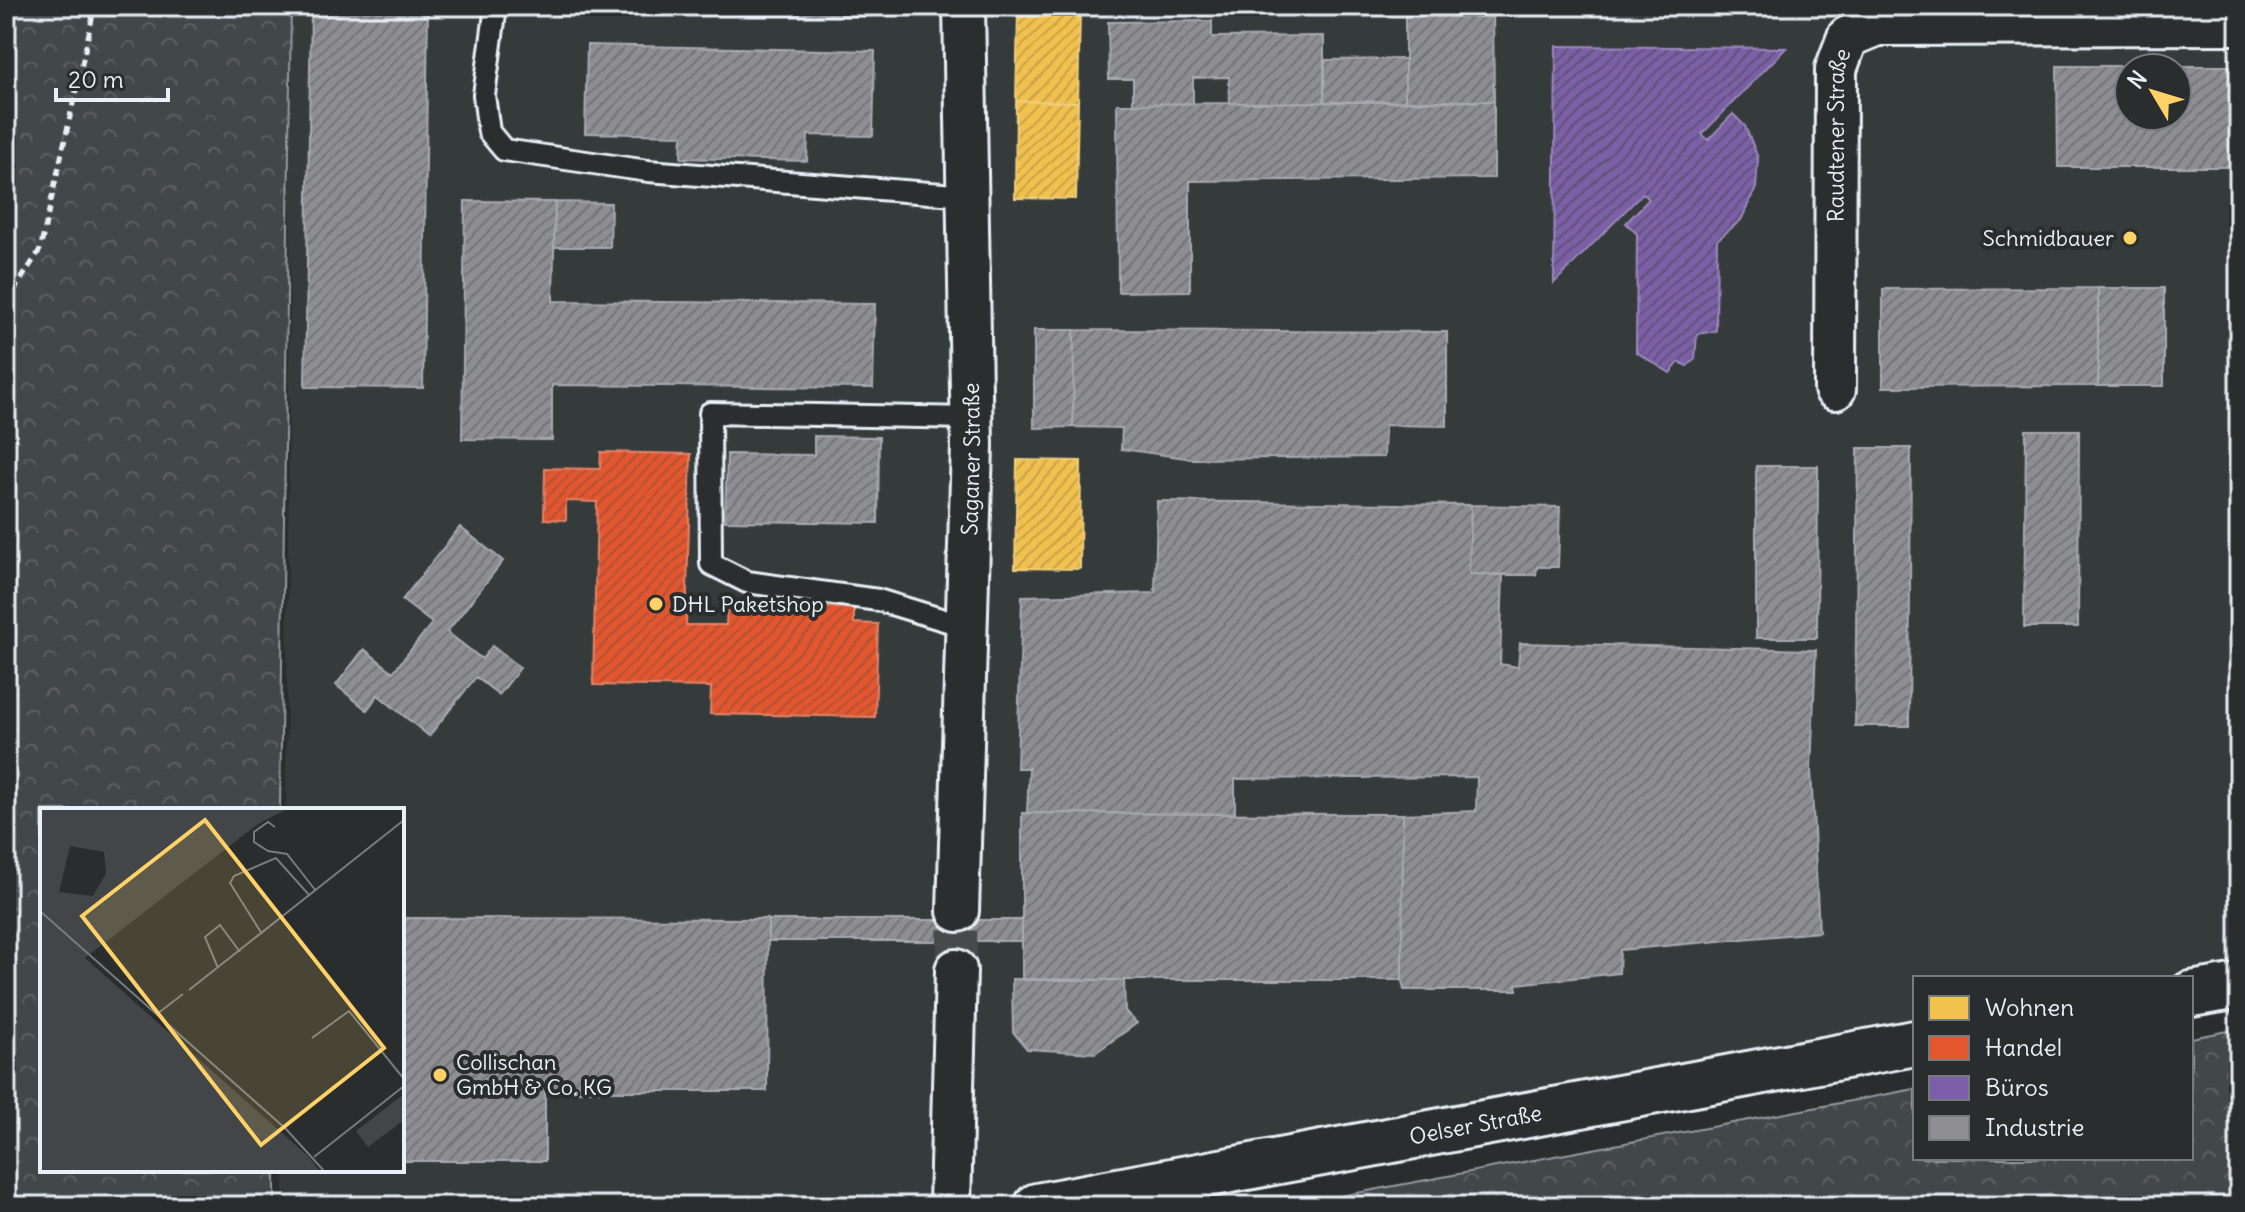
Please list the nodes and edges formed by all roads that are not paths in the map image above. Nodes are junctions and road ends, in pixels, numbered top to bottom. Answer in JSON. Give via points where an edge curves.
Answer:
{"nodes":[{"id":1,"x":496,"y":6,"type":"edge"},
{"id":2,"x":964,"y":6,"type":"edge"},
{"id":3,"x":2239,"y":24,"type":"edge"},
{"id":4,"x":968,"y":196,"type":"junction"},
{"id":5,"x":1835,"y":389,"type":"dead end"},
{"id":6,"x":971,"y":418,"type":"junction"},
{"id":7,"x":967,"y":627,"type":"junction"},
{"id":8,"x":958,"y":911,"type":"tunnel mouth"},
{"id":9,"x":956,"y":970,"type":"tunnel mouth"},
{"id":10,"x":2239,"y":986,"type":"edge"},
{"id":11,"x":2193,"y":994,"type":"edge"},
{"id":12,"x":1913,"y":1043,"type":"edge"},
{"id":13,"x":950,"y":1206,"type":"edge"},
{"id":14,"x":1037,"y":1206,"type":"edge"}],
"edges":[{"from":1,"to":4,"type":"lane","via":[[484,95],[489,132],[504,150],[648,171]]},
{"from":2,"to":4,"type":"street","name":"Saganer Straße"},
{"from":3,"to":5,"type":"street","name":"Raudtener Straße","via":[[1877,25],[1848,37],[1836,69]]},
{"from":4,"to":6,"type":"street","name":"Saganer Straße"},
{"from":6,"to":7,"type":"street","name":"Saganer Straße"},
{"from":6,"to":7,"type":"lane","via":[[710,413],[711,564],[747,582],[878,600]]},
{"from":7,"to":8,"type":"street","name":"Saganer Straße"},
{"from":9,"to":13,"type":"street"},
{"from":10,"to":11,"type":"main road"},
{"from":12,"to":14,"type":"main road","name":"Oelser Straße"}]}
